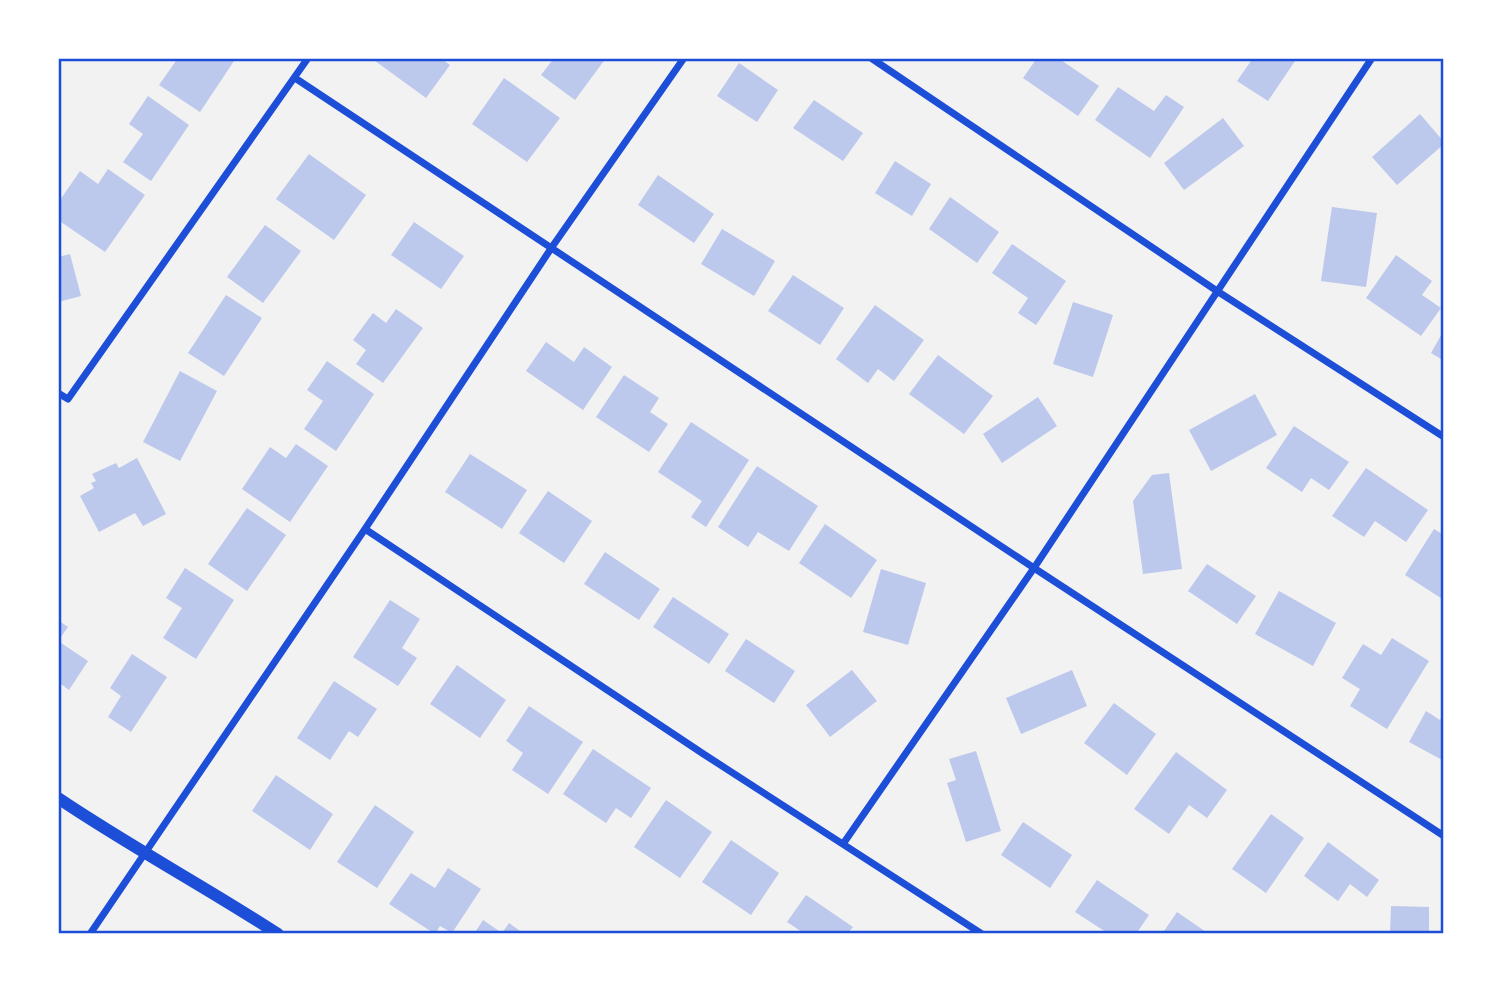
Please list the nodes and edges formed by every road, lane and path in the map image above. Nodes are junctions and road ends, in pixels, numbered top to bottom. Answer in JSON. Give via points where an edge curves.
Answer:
{"nodes":[{"id":1,"x":308,"y":58,"type":"edge"},
{"id":2,"x":684,"y":58,"type":"edge"},
{"id":3,"x":871,"y":58,"type":"edge"},
{"id":4,"x":1372,"y":58,"type":"edge"},
{"id":5,"x":295,"y":78,"type":"junction"},
{"id":6,"x":552,"y":247,"type":"junction"},
{"id":7,"x":1217,"y":291,"type":"junction"},
{"id":8,"x":58,"y":393,"type":"edge"},
{"id":9,"x":1444,"y":437,"type":"edge"},
{"id":10,"x":365,"y":529,"type":"junction"},
{"id":11,"x":1034,"y":568,"type":"junction"},
{"id":12,"x":58,"y":798,"type":"edge"},
{"id":13,"x":1444,"y":836,"type":"edge"},
{"id":14,"x":843,"y":844,"type":"junction"},
{"id":15,"x":145,"y":853,"type":"junction"},
{"id":16,"x":90,"y":934,"type":"edge"},
{"id":17,"x":278,"y":934,"type":"edge"},
{"id":18,"x":982,"y":934,"type":"edge"}],
"edges":[{"from":1,"to":5,"type":"street"},
{"from":2,"to":6,"type":"street"},
{"from":3,"to":7,"type":"street"},
{"from":4,"to":7,"type":"street"},
{"from":5,"to":6,"type":"street"},
{"from":5,"to":8,"type":"street","via":[[68,400]]},
{"from":6,"to":10,"type":"street"},
{"from":6,"to":11,"type":"street"},
{"from":7,"to":9,"type":"street"},
{"from":7,"to":11,"type":"street"},
{"from":10,"to":14,"type":"street"},
{"from":10,"to":15,"type":"street"},
{"from":11,"to":13,"type":"street"},
{"from":11,"to":14,"type":"street"},
{"from":12,"to":15,"type":"street"},
{"from":14,"to":18,"type":"street"},
{"from":15,"to":16,"type":"street"},
{"from":15,"to":17,"type":"street"}]}
